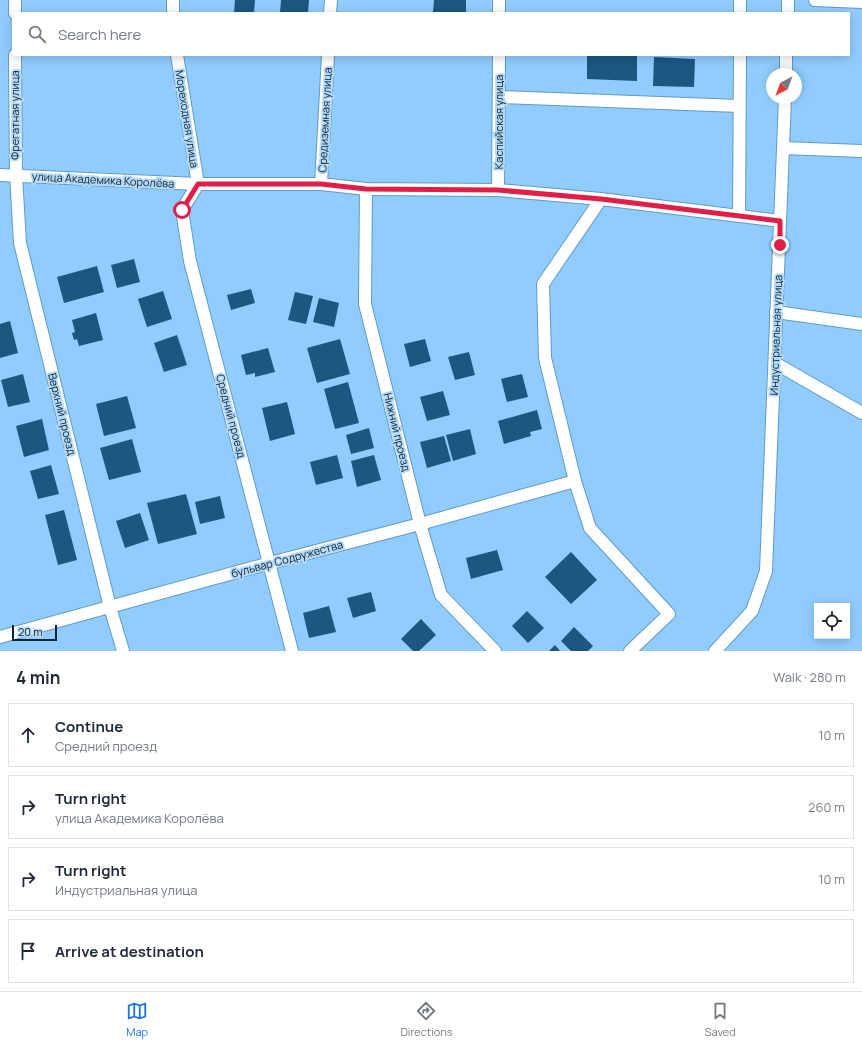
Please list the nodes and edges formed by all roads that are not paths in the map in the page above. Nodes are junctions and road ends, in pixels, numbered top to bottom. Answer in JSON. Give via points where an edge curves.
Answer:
{"nodes":[{"id":1,"x":15,"y":0,"type":"edge"},
{"id":2,"x":173,"y":0,"type":"edge"},
{"id":3,"x":331,"y":0,"type":"edge"},
{"id":4,"x":499,"y":0,"type":"edge"},
{"id":5,"x":740,"y":0,"type":"edge"},
{"id":6,"x":788,"y":0,"type":"edge"},
{"id":7,"x":815,"y":0,"type":"edge"},
{"id":8,"x":862,"y":2,"type":"edge"},
{"id":9,"x":15,"y":12,"type":"edge"},
{"id":10,"x":173,"y":12,"type":"edge"},
{"id":11,"x":330,"y":12,"type":"edge"},
{"id":12,"x":499,"y":12,"type":"edge"},
{"id":13,"x":740,"y":12,"type":"edge"},
{"id":14,"x":788,"y":12,"type":"edge"},
{"id":15,"x":15,"y":56,"type":"edge"},
{"id":16,"x":176,"y":56,"type":"edge"},
{"id":17,"x":328,"y":56,"type":"edge"},
{"id":18,"x":499,"y":56,"type":"edge"},
{"id":19,"x":740,"y":56,"type":"edge"},
{"id":20,"x":786,"y":56,"type":"edge"},
{"id":21,"x":786,"y":68,"type":"edge"},
{"id":22,"x":499,"y":97,"type":"junction"},
{"id":23,"x":785,"y":104,"type":"edge"},
{"id":24,"x":739,"y":106,"type":"junction"},
{"id":25,"x":783,"y":148,"type":"junction"},
{"id":26,"x":862,"y":151,"type":"edge"},
{"id":27,"x":0,"y":175,"type":"edge"},
{"id":28,"x":16,"y":175,"type":"junction"},
{"id":29,"x":198,"y":184,"type":"junction"},
{"id":30,"x":321,"y":184,"type":"junction"},
{"id":31,"x":366,"y":189,"type":"junction"},
{"id":32,"x":498,"y":190,"type":"junction"},
{"id":33,"x":601,"y":199,"type":"junction"},
{"id":34,"x":738,"y":216,"type":"junction"},
{"id":35,"x":780,"y":221,"type":"junction"},
{"id":36,"x":776,"y":312,"type":"junction"},
{"id":37,"x":862,"y":324,"type":"edge"},
{"id":38,"x":775,"y":363,"type":"junction"},
{"id":39,"x":862,"y":413,"type":"edge"},
{"id":40,"x":575,"y":480,"type":"junction"},
{"id":41,"x":420,"y":524,"type":"junction"},
{"id":42,"x":270,"y":563,"type":"junction"},
{"id":43,"x":110,"y":607,"type":"junction"},
{"id":44,"x":0,"y":637,"type":"edge"},
{"id":45,"x":123,"y":651,"type":"edge"},
{"id":46,"x":292,"y":651,"type":"edge"},
{"id":47,"x":495,"y":651,"type":"edge"},
{"id":48,"x":630,"y":651,"type":"edge"},
{"id":49,"x":715,"y":651,"type":"edge"}],
"edges":[{"from":1,"to":9,"type":"street"},
{"from":2,"to":10,"type":"street"},
{"from":3,"to":11,"type":"street"},
{"from":4,"to":12,"type":"street"},
{"from":5,"to":13,"type":"street"},
{"from":6,"to":14,"type":"street"},
{"from":7,"to":8,"type":"street"},
{"from":15,"to":28,"type":"street","name":"Фрегатная улица"},
{"from":16,"to":29,"type":"street","name":"Мореходная улица"},
{"from":17,"to":30,"type":"street","name":"Средиземная улица"},
{"from":18,"to":22,"type":"street","name":"Каспийская улица"},
{"from":19,"to":24,"type":"street"},
{"from":20,"to":21,"type":"street"},
{"from":22,"to":24,"type":"street"},
{"from":22,"to":32,"type":"street","name":"Каспийская улица"},
{"from":23,"to":25,"type":"street","name":"Индустриальная улица"},
{"from":24,"to":34,"type":"street"},
{"from":25,"to":26,"type":"street"},
{"from":25,"to":35,"type":"street","name":"Индустриальная улица"},
{"from":27,"to":28,"type":"street","name":"улица Академика Королёва"},
{"from":28,"to":29,"type":"street","name":"улица Академика Королёва"},
{"from":28,"to":43,"type":"street","name":"Верхний проезд","via":[[20,244]]},
{"from":29,"to":30,"type":"street","name":"улица Академика Королёва"},
{"from":29,"to":42,"type":"street","name":"Средний проезд","via":[[182,210],[190,261]]},
{"from":30,"to":31,"type":"street","name":"улица Академика Королёва"},
{"from":31,"to":32,"type":"street","name":"улица Академика Королёва"},
{"from":31,"to":41,"type":"street","name":"Нижний проезд","via":[[366,304]]},
{"from":32,"to":33,"type":"street","name":"улица Академика Королёва"},
{"from":33,"to":34,"type":"street","name":"улица Академика Королёва"},
{"from":33,"to":40,"type":"street","via":[[543,284],[545,358]]},
{"from":34,"to":35,"type":"street","name":"улица Академика Королёва"},
{"from":35,"to":36,"type":"street","name":"Индустриальная улица"},
{"from":36,"to":37,"type":"street"},
{"from":36,"to":38,"type":"street","name":"Индустриальная улица"},
{"from":38,"to":39,"type":"street"},
{"from":38,"to":49,"type":"street","name":"Индустриальная улица","via":[[766,571],[752,611]]},
{"from":40,"to":41,"type":"street","name":"бульвар Содружества"},
{"from":40,"to":48,"type":"street","via":[[590,528],[669,614]]},
{"from":41,"to":42,"type":"street","name":"бульвар Содружества"},
{"from":41,"to":47,"type":"street","name":"Нижний проезд","via":[[441,595]]},
{"from":42,"to":43,"type":"street","name":"бульвар Содружества"},
{"from":42,"to":46,"type":"street","name":"Средний проезд"},
{"from":43,"to":44,"type":"street","name":"бульвар Содружества"},
{"from":43,"to":45,"type":"street","name":"Верхний проезд"}]}
